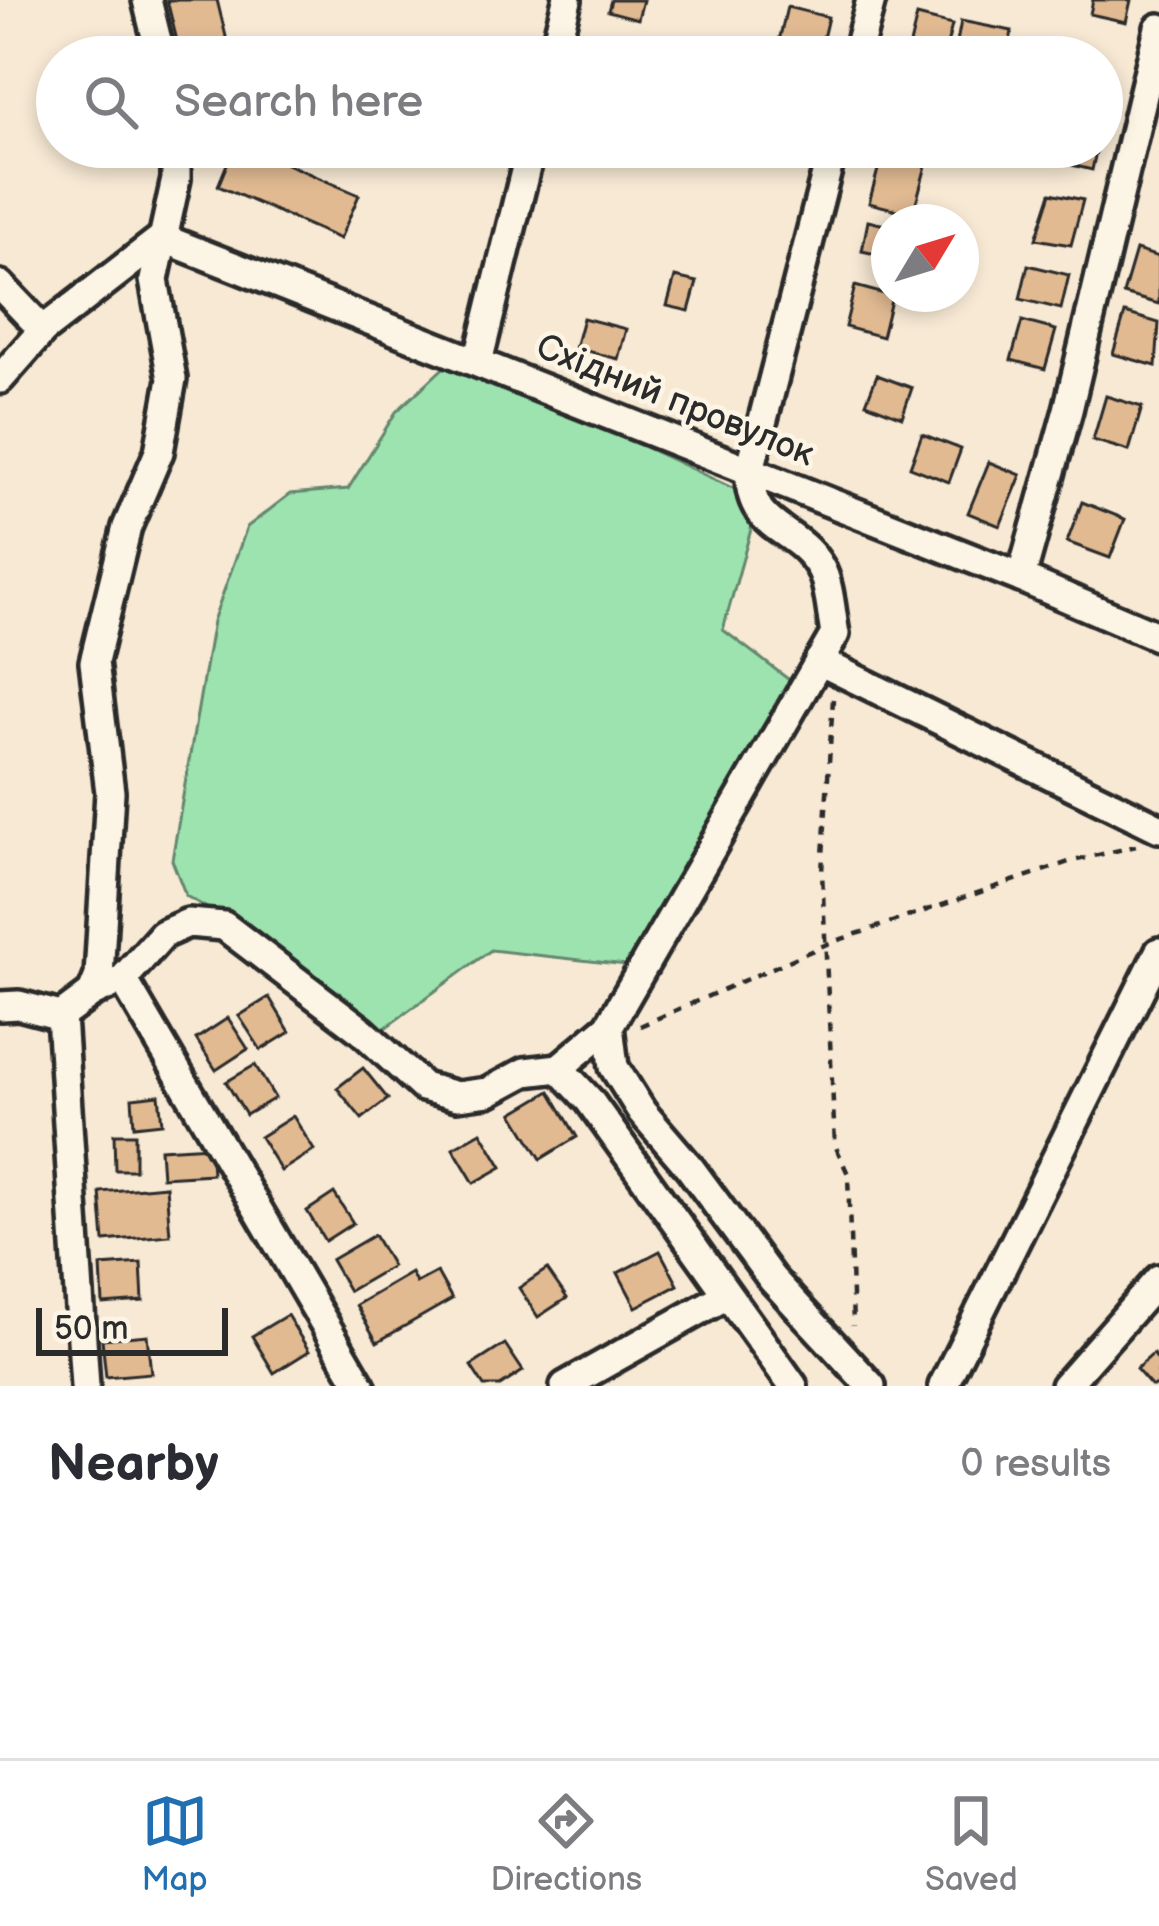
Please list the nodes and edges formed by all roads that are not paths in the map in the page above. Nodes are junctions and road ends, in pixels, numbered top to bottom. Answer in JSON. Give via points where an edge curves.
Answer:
{"nodes":[{"id":1,"x":147,"y":0,"type":"edge"},
{"id":2,"x":567,"y":0,"type":"edge"},
{"id":3,"x":871,"y":0,"type":"edge"},
{"id":4,"x":1159,"y":28,"type":"edge"},
{"id":5,"x":156,"y":36,"type":"edge"},
{"id":6,"x":558,"y":36,"type":"edge"},
{"id":7,"x":862,"y":36,"type":"edge"},
{"id":8,"x":176,"y":168,"type":"edge"},
{"id":9,"x":526,"y":168,"type":"edge"},
{"id":10,"x":828,"y":168,"type":"edge"},
{"id":11,"x":162,"y":238,"type":"junction"},
{"id":12,"x":0,"y":285,"type":"edge"},
{"id":13,"x":44,"y":330,"type":"junction"},
{"id":14,"x":478,"y":362,"type":"junction"},
{"id":15,"x":0,"y":379,"type":"edge"},
{"id":16,"x":750,"y":470,"type":"junction"},
{"id":17,"x":1021,"y":578,"type":"junction"},
{"id":18,"x":1159,"y":638,"type":"edge"},
{"id":19,"x":827,"y":665,"type":"junction"},
{"id":20,"x":1148,"y":837,"type":"edge"},
{"id":21,"x":1159,"y":952,"type":"edge"},
{"id":22,"x":123,"y":979,"type":"junction"},
{"id":23,"x":92,"y":993,"type":"junction"},
{"id":24,"x":6,"y":1000,"type":"edge"},
{"id":25,"x":61,"y":1016,"type":"junction"},
{"id":26,"x":610,"y":1033,"type":"junction"},
{"id":27,"x":559,"y":1068,"type":"junction"},
{"id":28,"x":1159,"y":1279,"type":"edge"},
{"id":29,"x":727,"y":1295,"type":"junction"},
{"id":30,"x":85,"y":1386,"type":"edge"},
{"id":31,"x":362,"y":1386,"type":"edge"},
{"id":32,"x":565,"y":1386,"type":"edge"},
{"id":33,"x":793,"y":1386,"type":"edge"},
{"id":34,"x":871,"y":1386,"type":"edge"},
{"id":35,"x":943,"y":1386,"type":"edge"},
{"id":36,"x":1066,"y":1386,"type":"edge"}],
"edges":[{"from":1,"to":5,"type":"street"},
{"from":2,"to":6,"type":"street"},
{"from":3,"to":7,"type":"street"},
{"from":4,"to":17,"type":"street"},
{"from":8,"to":11,"type":"street"},
{"from":9,"to":14,"type":"street"},
{"from":10,"to":16,"type":"street"},
{"from":11,"to":13,"type":"street"},
{"from":11,"to":14,"type":"street","name":"Східний провулок"},
{"from":11,"to":23,"type":"street","via":[[154,280],[172,380],[159,452],[127,527],[94,662],[110,792]]},
{"from":12,"to":13,"type":"street"},
{"from":13,"to":15,"type":"street"},
{"from":14,"to":16,"type":"street","name":"Східний провулок"},
{"from":16,"to":17,"type":"street","name":"Східний провулок"},
{"from":16,"to":19,"type":"street","via":[[749,491],[766,522],[821,568],[835,634]]},
{"from":17,"to":18,"type":"street","name":"Східний провулок"},
{"from":19,"to":20,"type":"street"},
{"from":19,"to":26,"type":"street"},
{"from":21,"to":35,"type":"street"},
{"from":22,"to":23,"type":"street"},
{"from":22,"to":27,"type":"street","via":[[163,934],[188,923],[224,926],[423,1087],[457,1096],[488,1092],[525,1072]]},
{"from":22,"to":31,"type":"street"},
{"from":23,"to":25,"type":"street"},
{"from":24,"to":25,"type":"street"},
{"from":25,"to":30,"type":"street"},
{"from":26,"to":27,"type":"street"},
{"from":26,"to":34,"type":"street","via":[[614,1067],[642,1112],[772,1280]]},
{"from":27,"to":29,"type":"street"},
{"from":28,"to":36,"type":"street"},
{"from":29,"to":32,"type":"street"},
{"from":29,"to":33,"type":"street"}]}
